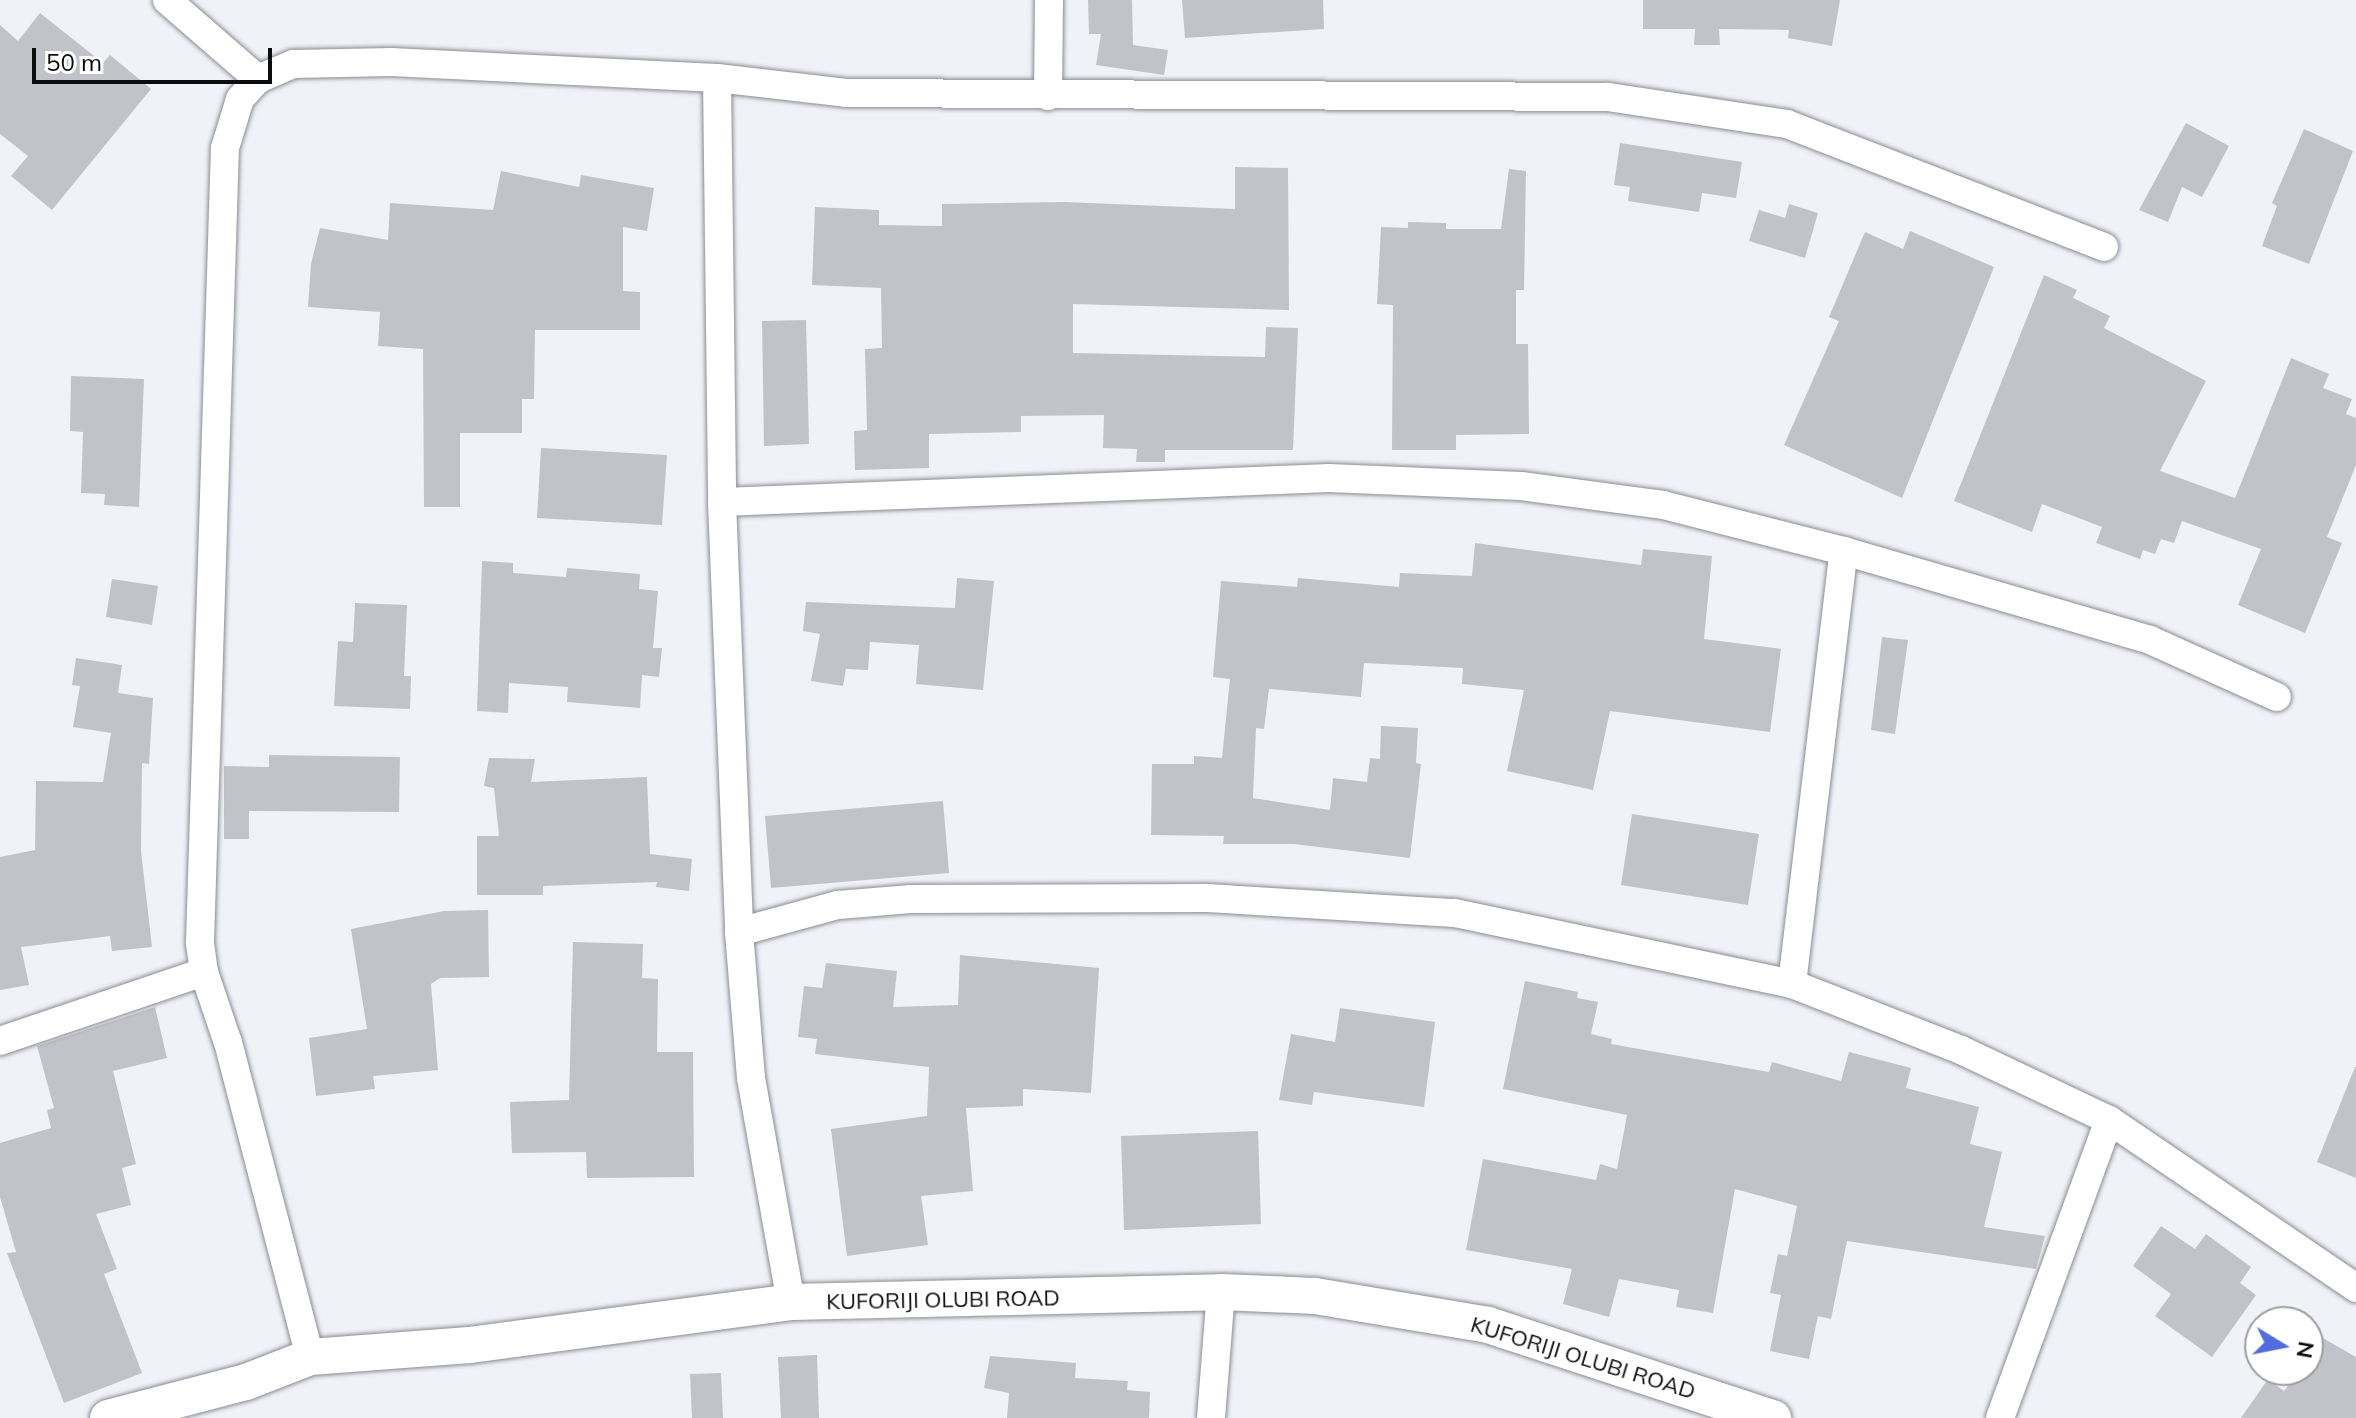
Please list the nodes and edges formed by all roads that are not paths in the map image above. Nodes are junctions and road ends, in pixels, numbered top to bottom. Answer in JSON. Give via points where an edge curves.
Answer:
{"nodes":[{"id":1,"x":167,"y":0,"type":"edge"},
{"id":2,"x":1049,"y":0,"type":"edge"},
{"id":3,"x":717,"y":78,"type":"junction"},
{"id":4,"x":258,"y":79,"type":"junction"},
{"id":5,"x":1048,"y":96,"type":"junction"},
{"id":6,"x":2104,"y":247,"type":"dead end"},
{"id":7,"x":722,"y":502,"type":"junction"},
{"id":8,"x":1844,"y":551,"type":"junction"},
{"id":9,"x":2277,"y":697,"type":"dead end"},
{"id":10,"x":739,"y":932,"type":"junction"},
{"id":11,"x":204,"y":972,"type":"junction"},
{"id":12,"x":1792,"y":984,"type":"junction"},
{"id":13,"x":0,"y":1041,"type":"edge"},
{"id":14,"x":2109,"y":1120,"type":"junction"},
{"id":15,"x":2356,"y":1288,"type":"edge"},
{"id":16,"x":1221,"y":1292,"type":"junction"},
{"id":17,"x":791,"y":1302,"type":"junction"},
{"id":18,"x":310,"y":1357,"type":"junction"},
{"id":19,"x":108,"y":1418,"type":"edge"},
{"id":20,"x":1211,"y":1418,"type":"edge"},
{"id":21,"x":1773,"y":1418,"type":"edge"},
{"id":22,"x":2000,"y":1418,"type":"edge"}],
"edges":[{"from":1,"to":4,"type":"street"},
{"from":2,"to":5,"type":"street"},
{"from":3,"to":4,"type":"street","via":[[391,62],[293,64]]},
{"from":3,"to":5,"type":"street","via":[[846,93]]},
{"from":3,"to":7,"type":"street"},
{"from":4,"to":11,"type":"street","via":[[240,99],[225,148],[200,942]]},
{"from":5,"to":6,"type":"street","via":[[1608,97],[1697,107],[1787,124]]},
{"from":7,"to":8,"type":"street","via":[[1329,478],[1521,486],[1663,505]]},
{"from":7,"to":10,"type":"street"},
{"from":8,"to":9,"type":"street","via":[[2150,640]]},
{"from":8,"to":12,"type":"street"},
{"from":10,"to":12,"type":"street","via":[[838,905],[911,899],[1207,898],[1455,913]]},
{"from":10,"to":17,"type":"street","via":[[751,1078]]},
{"from":11,"to":13,"type":"street"},
{"from":11,"to":18,"type":"street","via":[[228,1043]]},
{"from":12,"to":14,"type":"street","via":[[1961,1050]]},
{"from":14,"to":15,"type":"street"},
{"from":14,"to":22,"type":"street"},
{"from":16,"to":17,"type":"street","name":"KUFORIJI OLUBI ROAD"},
{"from":16,"to":20,"type":"street"},
{"from":16,"to":21,"type":"street","name":"KUFORIJI OLUBI ROAD","via":[[1315,1296],[1488,1325]]},
{"from":17,"to":18,"type":"street","name":"KUFORIJI OLUBI ROAD","via":[[470,1345]]},
{"from":18,"to":19,"type":"street","name":"KUFORIJI OLUBI ROAD","via":[[246,1382]]}]}
